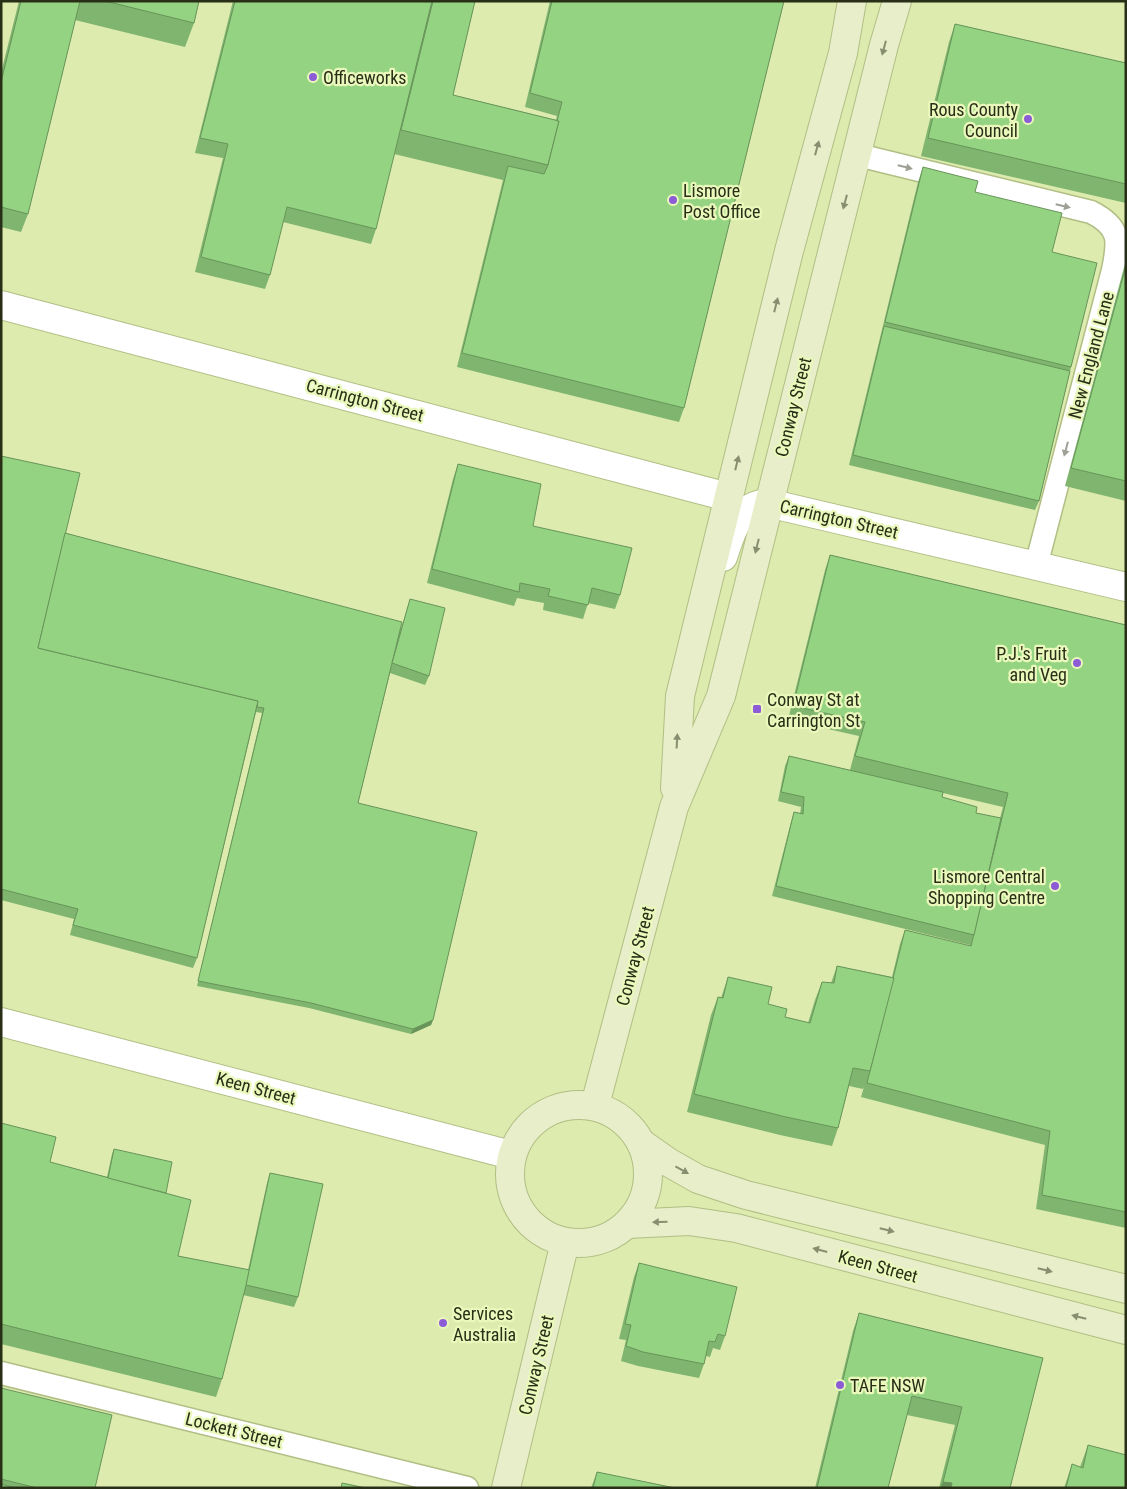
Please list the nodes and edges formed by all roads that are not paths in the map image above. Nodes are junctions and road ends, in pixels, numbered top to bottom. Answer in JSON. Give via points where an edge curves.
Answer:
{"nodes":[{"id":1,"x":852,"y":1,"type":"edge"},
{"id":2,"x":898,"y":1,"type":"edge"},
{"id":3,"x":858,"y":155,"type":"junction"},
{"id":4,"x":1,"y":305,"type":"edge"},
{"id":5,"x":728,"y":497,"type":"junction"},
{"id":6,"x":768,"y":503,"type":"junction"},
{"id":7,"x":1036,"y":566,"type":"junction"},
{"id":8,"x":1126,"y":587,"type":"edge"},
{"id":9,"x":680,"y":696,"type":"junction"},
{"id":10,"x":674,"y":807,"type":"junction"},
{"id":11,"x":1,"y":1022,"type":"edge"},
{"id":12,"x":595,"y":1106,"type":"junction"},
{"id":13,"x":641,"y":1143,"type":"junction"},
{"id":14,"x":511,"y":1155,"type":"junction"},
{"id":15,"x":627,"y":1224,"type":"junction"},
{"id":16,"x":565,"y":1242,"type":"junction"},
{"id":17,"x":1126,"y":1289,"type":"edge"},
{"id":18,"x":1126,"y":1330,"type":"edge"},
{"id":19,"x":1,"y":1373,"type":"edge"},
{"id":20,"x":467,"y":1488,"type":"edge"},
{"id":21,"x":506,"y":1488,"type":"edge"}],
"edges":[{"from":5,"to":1,"type":"street","name":"Conway Street","one_way":true,"via":[[789,251],[843,53]]},
{"from":2,"to":3,"type":"street","name":"Conway Street","one_way":true},
{"from":3,"to":6,"type":"street","name":"Conway Street","one_way":true},
{"from":3,"to":7,"type":"lane","name":"New England Lane","one_way":true,"via":[[1091,212],[1105,219],[1112,228],[1118,246],[1113,270]]},
{"from":4,"to":5,"type":"street","name":"Carrington Street"},
{"from":5,"to":9,"type":"street","name":"Conway Street"},
{"from":6,"to":7,"type":"street","name":"Carrington Street"},
{"from":6,"to":9,"type":"street","name":"Carrington Street","via":[[748,509],[738,518],[732,531]]},
{"from":6,"to":10,"type":"street","name":"Conway Street","one_way":true,"via":[[721,696]]},
{"from":7,"to":8,"type":"street","name":"Carrington Street"},
{"from":10,"to":9,"type":"street","name":"Conway Street","one_way":true},
{"from":10,"to":12,"type":"street","name":"Conway Street"},
{"from":11,"to":14,"type":"street","name":"Keen Street"},
{"from":12,"to":13,"type":"street","via":[[614,1114],[629,1126]]},
{"from":12,"to":14,"type":"street","via":[[574,1104],[553,1108],[535,1119],[520,1135]]},
{"from":13,"to":15,"type":"street","via":[[648,1164],[648,1185],[640,1207]]},
{"from":13,"to":17,"type":"street","name":"Keen Street","one_way":true,"via":[[698,1179],[746,1195]]},
{"from":14,"to":16,"type":"street","via":[[509,1177],[514,1200],[526,1220],[544,1234]]},
{"from":15,"to":16,"type":"street","via":[[609,1237],[588,1243]]},
{"from":18,"to":15,"type":"street","name":"Keen Street","one_way":true,"via":[[736,1228],[689,1221]]},
{"from":16,"to":21,"type":"street","name":"Conway Street"},
{"from":19,"to":20,"type":"lane","name":"Lockett Street"}]}
